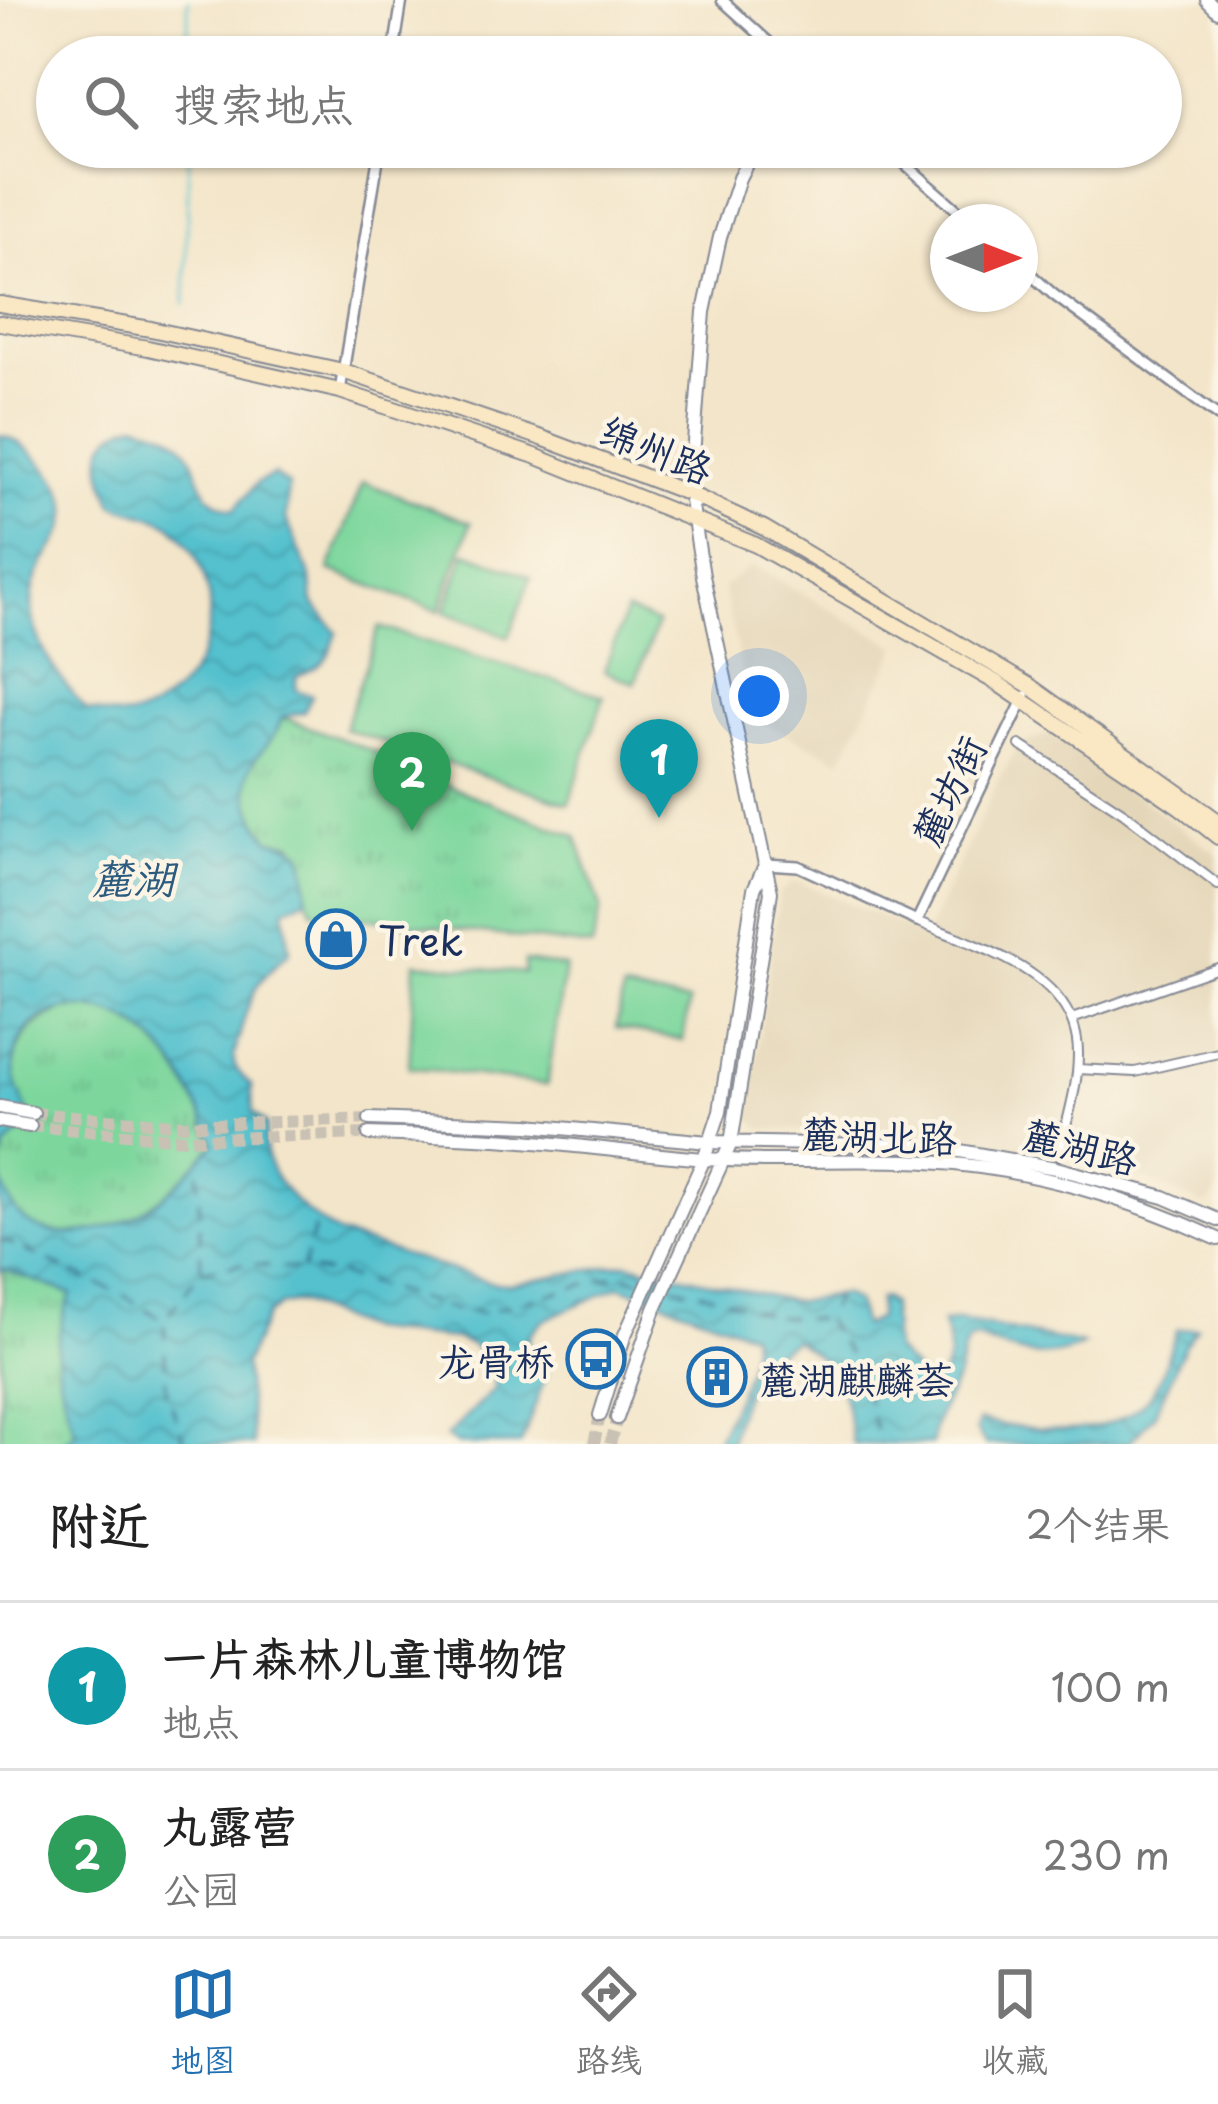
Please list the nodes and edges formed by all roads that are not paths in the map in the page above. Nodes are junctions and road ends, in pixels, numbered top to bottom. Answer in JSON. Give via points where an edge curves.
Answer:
{"nodes":[{"id":1,"x":402,"y":0,"type":"edge"},
{"id":2,"x":722,"y":0,"type":"edge"},
{"id":3,"x":1207,"y":0,"type":"edge"},
{"id":4,"x":1218,"y":10,"type":"edge"},
{"id":5,"x":396,"y":36,"type":"edge"},
{"id":6,"x":762,"y":36,"type":"edge"},
{"id":7,"x":377,"y":168,"type":"edge"},
{"id":8,"x":744,"y":168,"type":"edge"},
{"id":9,"x":910,"y":168,"type":"edge"},
{"id":10,"x":951,"y":204,"type":"edge"},
{"id":11,"x":1038,"y":281,"type":"edge"},
{"id":12,"x":0,"y":304,"type":"edge"},
{"id":13,"x":0,"y":323,"type":"edge"},
{"id":14,"x":343,"y":371,"type":"junction"},
{"id":15,"x":340,"y":391,"type":"junction"},
{"id":16,"x":1218,"y":416,"type":"edge"},
{"id":17,"x":690,"y":494,"type":"junction"},
{"id":18,"x":691,"y":519,"type":"junction"},
{"id":19,"x":1030,"y":686,"type":"junction"},
{"id":20,"x":1023,"y":701,"type":"junction"},
{"id":21,"x":1020,"y":745,"type":"dead end"},
{"id":22,"x":1218,"y":821,"type":"edge"},
{"id":23,"x":1218,"y":837,"type":"edge"},
{"id":24,"x":766,"y":864,"type":"junction"},
{"id":25,"x":1218,"y":885,"type":"edge"},
{"id":26,"x":917,"y":921,"type":"junction"},
{"id":27,"x":1218,"y":968,"type":"edge"},
{"id":28,"x":1072,"y":1019,"type":"junction"},
{"id":29,"x":1218,"y":1053,"type":"edge"},
{"id":30,"x":1077,"y":1069,"type":"junction"},
{"id":31,"x":0,"y":1107,"type":"edge"},
{"id":32,"x":370,"y":1118,"type":"tunnel mouth"},
{"id":33,"x":0,"y":1121,"type":"edge"},
{"id":34,"x":369,"y":1134,"type":"tunnel mouth"},
{"id":35,"x":710,"y":1142,"type":"junction"},
{"id":36,"x":731,"y":1142,"type":"junction"},
{"id":37,"x":1059,"y":1155,"type":"dead end"},
{"id":38,"x":704,"y":1159,"type":"junction"},
{"id":39,"x":724,"y":1159,"type":"junction"},
{"id":40,"x":1039,"y":1172,"type":"junction"},
{"id":41,"x":1068,"y":1172,"type":"junction"},
{"id":42,"x":1065,"y":1187,"type":"junction"},
{"id":43,"x":1218,"y":1220,"type":"edge"},
{"id":44,"x":1218,"y":1239,"type":"edge"},
{"id":45,"x":599,"y":1415,"type":"tunnel mouth"},
{"id":46,"x":617,"y":1418,"type":"tunnel mouth"}],
"edges":[{"from":1,"to":5,"type":"street"},
{"from":2,"to":6,"type":"street"},
{"from":3,"to":4,"type":"street"},
{"from":7,"to":14,"type":"street"},
{"from":8,"to":17,"type":"street","via":[[704,312]]},
{"from":9,"to":10,"type":"street"},
{"from":11,"to":16,"type":"street"},
{"from":12,"to":14,"type":"main road","name":"绵州路"},
{"from":13,"to":15,"type":"main road","name":"绵州路"},
{"from":14,"to":15,"type":"street"},
{"from":14,"to":17,"type":"main road","name":"绵州路"},
{"from":15,"to":18,"type":"main road","name":"绵州路"},
{"from":17,"to":18,"type":"street"},
{"from":17,"to":19,"type":"main road","name":"绵州路","via":[[764,528]]},
{"from":18,"to":20,"type":"main road","name":"绵州路","via":[[756,545]]},
{"from":18,"to":24,"type":"street"},
{"from":19,"to":20,"type":"street","name":"麓坊街"},
{"from":19,"to":22,"type":"main road","name":"绵州路"},
{"from":20,"to":23,"type":"main road","name":"绵州路"},
{"from":20,"to":26,"type":"street","name":"麓坊街"},
{"from":21,"to":25,"type":"street"},
{"from":24,"to":26,"type":"street","via":[[798,866]]},
{"from":24,"to":35,"type":"street","via":[[754,889]]},
{"from":24,"to":36,"type":"street","via":[[771,892]]},
{"from":26,"to":28,"type":"street","via":[[1028,970]]},
{"from":27,"to":28,"type":"street"},
{"from":28,"to":30,"type":"street"},
{"from":29,"to":30,"type":"street","via":[[1135,1072]]},
{"from":30,"to":37,"type":"street"},
{"from":31,"to":33,"type":"street","via":[[31,1120]]},
{"from":32,"to":35,"type":"street","name":"麓湖路"},
{"from":34,"to":38,"type":"street","name":"麓湖北路"},
{"from":35,"to":36,"type":"street","name":"麓湖路"},
{"from":35,"to":38,"type":"street"},
{"from":36,"to":39,"type":"street"},
{"from":36,"to":40,"type":"street","name":"麓湖路","via":[[932,1146]]},
{"from":38,"to":39,"type":"street","name":"麓湖北路"},
{"from":38,"to":45,"type":"street"},
{"from":39,"to":40,"type":"street","name":"麓湖北路"},
{"from":39,"to":46,"type":"street","via":[[655,1309]]},
{"from":40,"to":41,"type":"street","name":"麓湖路"},
{"from":40,"to":42,"type":"street","name":"麓湖北路"},
{"from":41,"to":42,"type":"street"},
{"from":41,"to":43,"type":"street","name":"麓湖路"},
{"from":42,"to":44,"type":"street","name":"麓湖北路"}]}
